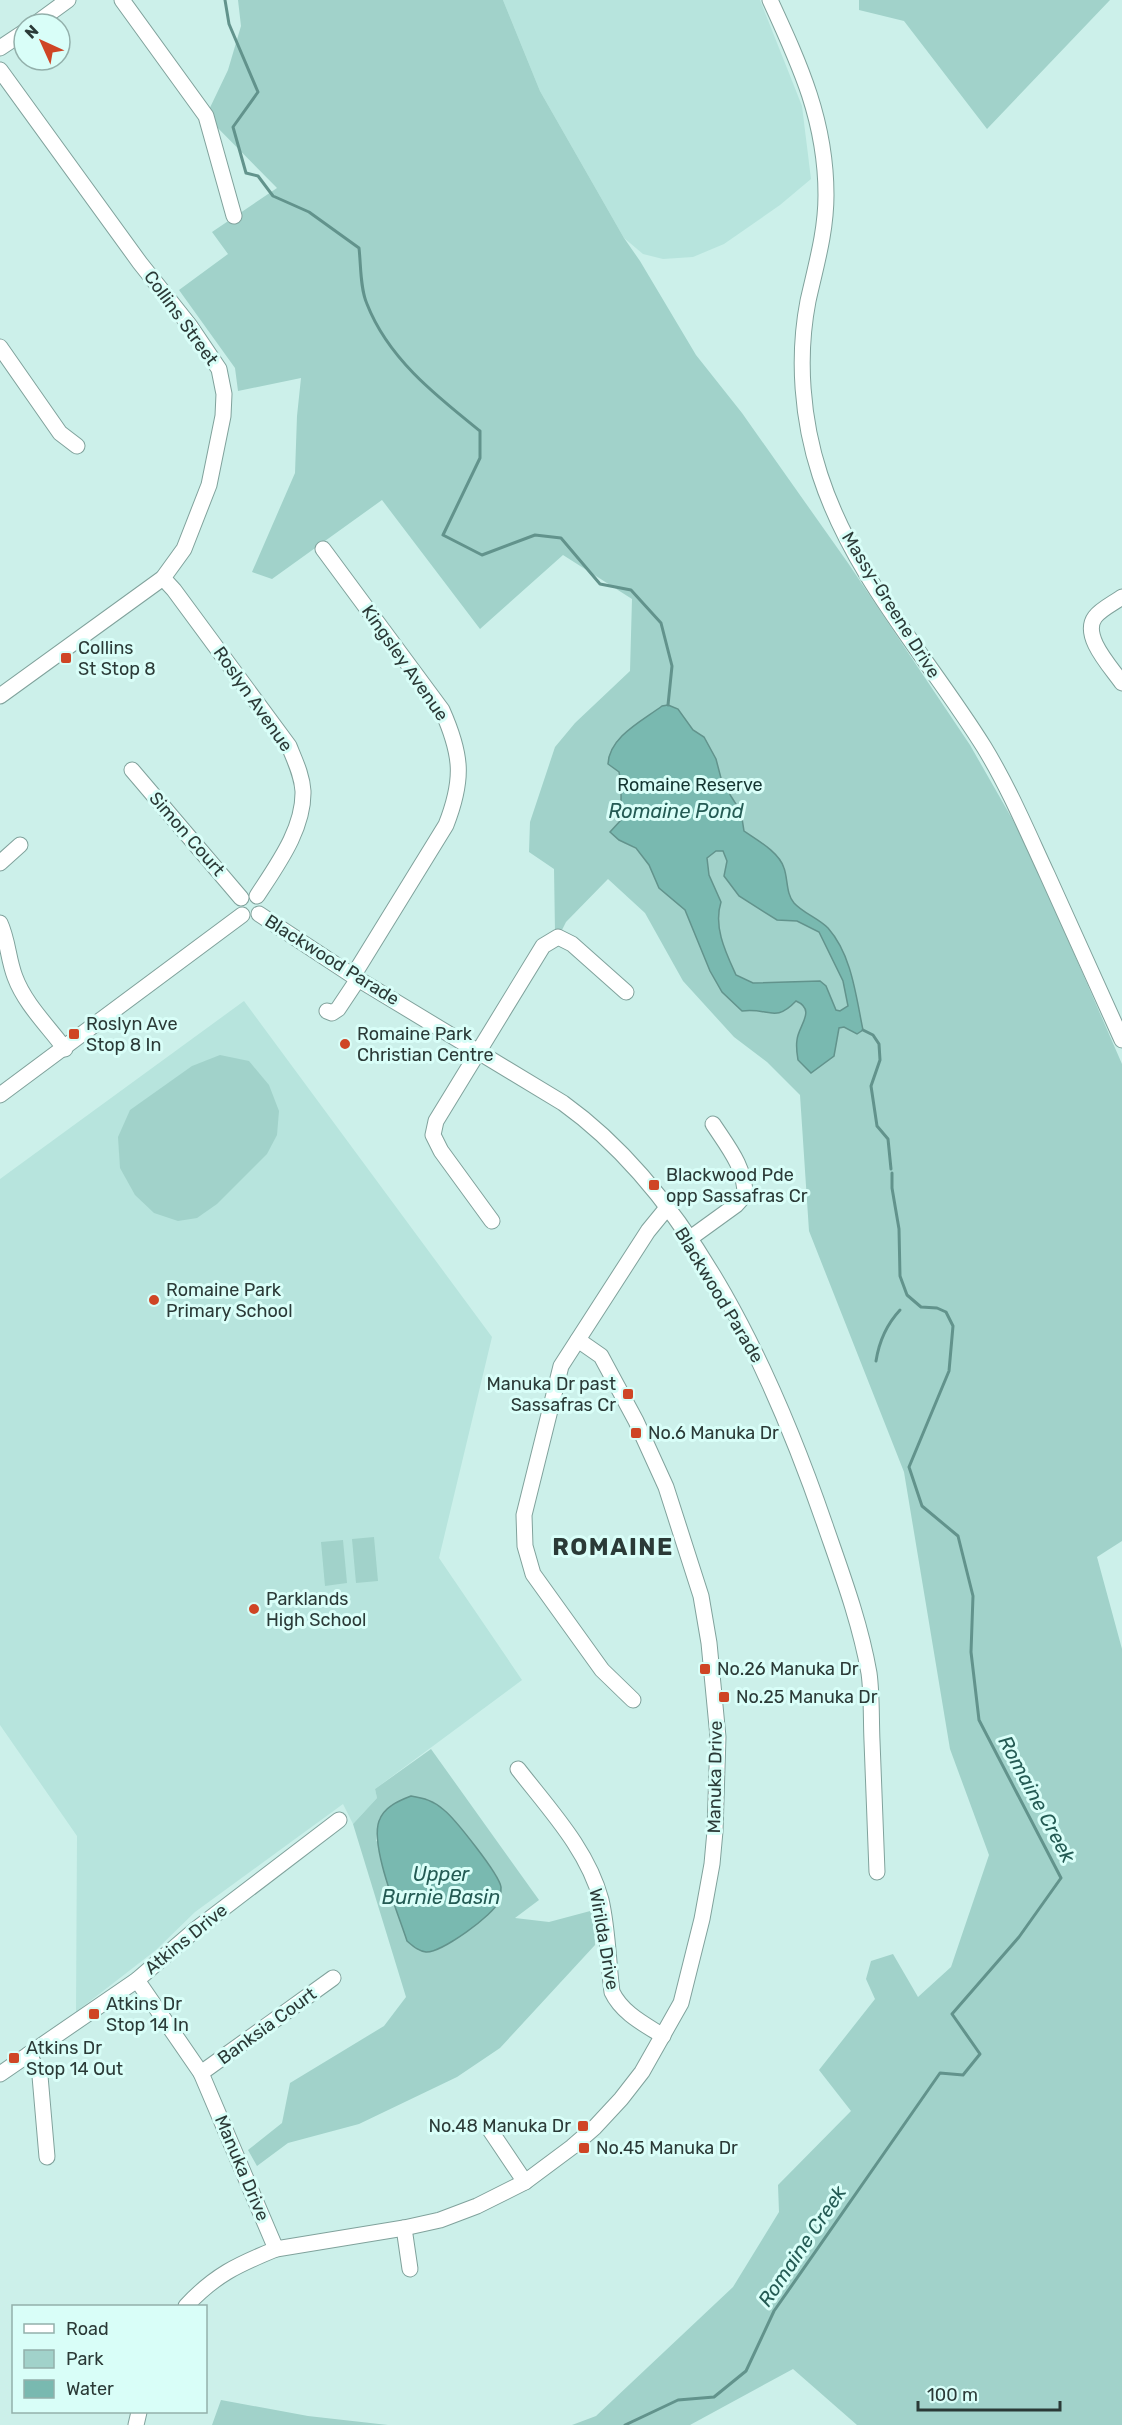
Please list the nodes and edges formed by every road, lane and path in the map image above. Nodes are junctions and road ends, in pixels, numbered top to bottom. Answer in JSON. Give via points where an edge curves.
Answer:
{"nodes":[{"id":1,"x":68,"y":0,"type":"edge"},
{"id":2,"x":122,"y":0,"type":"edge"},
{"id":3,"x":770,"y":0,"type":"edge"},
{"id":4,"x":52,"y":12,"type":"edge"},
{"id":5,"x":0,"y":70,"type":"edge"},
{"id":6,"x":234,"y":216,"type":"dead end"},
{"id":7,"x":0,"y":347,"type":"edge"},
{"id":8,"x":77,"y":446,"type":"dead end"},
{"id":9,"x":322,"y":549,"type":"dead end"},
{"id":10,"x":163,"y":578,"type":"junction"},
{"id":11,"x":1122,"y":597,"type":"edge"},
{"id":12,"x":1122,"y":683,"type":"edge"},
{"id":13,"x":0,"y":696,"type":"edge"},
{"id":14,"x":132,"y":770,"type":"dead end"},
{"id":15,"x":20,"y":845,"type":"dead end"},
{"id":16,"x":0,"y":863,"type":"edge"},
{"id":17,"x":258,"y":896,"type":"junction"},
{"id":18,"x":241,"y":898,"type":"junction"},
{"id":19,"x":258,"y":914,"type":"junction"},
{"id":20,"x":243,"y":915,"type":"junction"},
{"id":21,"x":0,"y":923,"type":"edge"},
{"id":22,"x":356,"y":978,"type":"junction"},
{"id":23,"x":626,"y":992,"type":"dead end"},
{"id":24,"x":327,"y":1011,"type":"dead end"},
{"id":25,"x":1122,"y":1040,"type":"edge"},
{"id":26,"x":65,"y":1049,"type":"junction"},
{"id":27,"x":478,"y":1051,"type":"junction"},
{"id":28,"x":0,"y":1095,"type":"edge"},
{"id":29,"x":714,"y":1124,"type":"dead end"},
{"id":30,"x":666,"y":1209,"type":"junction"},
{"id":31,"x":492,"y":1221,"type":"dead end"},
{"id":32,"x":689,"y":1239,"type":"junction"},
{"id":33,"x":578,"y":1340,"type":"junction"},
{"id":34,"x":633,"y":1700,"type":"dead end"},
{"id":35,"x":518,"y":1769,"type":"dead end"},
{"id":36,"x":339,"y":1820,"type":"dead end"},
{"id":37,"x":877,"y":1872,"type":"dead end"},
{"id":38,"x":333,"y":1978,"type":"dead end"},
{"id":39,"x":136,"y":1980,"type":"junction"},
{"id":40,"x":663,"y":2036,"type":"junction"},
{"id":41,"x":29,"y":2054,"type":"junction"},
{"id":42,"x":201,"y":2073,"type":"junction"},
{"id":43,"x":0,"y":2074,"type":"edge"},
{"id":44,"x":490,"y":2130,"type":"dead end"},
{"id":45,"x":47,"y":2157,"type":"dead end"},
{"id":46,"x":525,"y":2182,"type":"junction"},
{"id":47,"x":404,"y":2228,"type":"junction"},
{"id":48,"x":276,"y":2249,"type":"junction"},
{"id":49,"x":410,"y":2269,"type":"dead end"},
{"id":50,"x":188,"y":2305,"type":"edge"}],
"edges":[{"from":1,"to":4,"type":"street"},
{"from":2,"to":6,"type":"street","via":[[206,116]]},
{"from":3,"to":25,"type":"street","name":"Massy-Greene Drive","via":[[805,78],[818,120],[825,176],[824,230],[802,346],[803,393],[820,474],[857,559],[983,746],[1017,805]]},
{"from":5,"to":10,"type":"street","name":"Collins Street","via":[[219,369],[223,416],[209,485],[184,549]]},
{"from":7,"to":8,"type":"street","via":[[60,433]]},
{"from":9,"to":22,"type":"street","name":"Kingsley Avenue","via":[[442,710],[454,737],[459,774],[456,800],[446,825]]},
{"from":10,"to":13,"type":"street","name":"Collins Street"},
{"from":10,"to":17,"type":"street","name":"Roslyn Avenue","via":[[289,746],[299,769],[303,791],[300,817]]},
{"from":11,"to":12,"type":"street","via":[[1096,616],[1090,626],[1090,637]]},
{"from":14,"to":18,"type":"street","name":"Simon Court"},
{"from":15,"to":16,"type":"street"},
{"from":17,"to":18,"type":"street","via":[[247,894]]},
{"from":17,"to":19,"type":"street","via":[[262,907]]},
{"from":18,"to":20,"type":"street","via":[[238,905]]},
{"from":19,"to":20,"type":"street","via":[[252,918]]},
{"from":19,"to":22,"type":"street","name":"Blackwood Parade"},
{"from":20,"to":26,"type":"street"},
{"from":21,"to":26,"type":"street","via":[[23,994]]},
{"from":22,"to":24,"type":"street","name":"Kingsley Avenue","via":[[338,1009]]},
{"from":22,"to":27,"type":"street","name":"Blackwood Parade"},
{"from":23,"to":27,"type":"street","via":[[572,944],[558,937],[543,946]]},
{"from":26,"to":28,"type":"street"},
{"from":27,"to":30,"type":"street","name":"Blackwood Parade","via":[[591,1123]]},
{"from":27,"to":31,"type":"street","via":[[436,1121],[433,1134]]},
{"from":29,"to":32,"type":"street","via":[[738,1161],[746,1195]]},
{"from":30,"to":32,"type":"street","name":"Blackwood Parade"},
{"from":30,"to":33,"type":"street"},
{"from":32,"to":37,"type":"street","name":"Blackwood Parade","via":[[745,1332],[786,1418],[854,1608],[869,1677]]},
{"from":33,"to":34,"type":"street","via":[[561,1366],[551,1401],[524,1515],[525,1546],[533,1574],[569,1626],[602,1670]]},
{"from":33,"to":40,"type":"street","name":"Manuka Drive","via":[[601,1356],[666,1487],[700,1596],[714,1675],[718,1737],[712,1864],[689,1975],[681,2003]]},
{"from":35,"to":40,"type":"street","name":"Wirilda Drive","via":[[592,1874],[601,1900],[616,2001]]},
{"from":36,"to":39,"type":"street","name":"Atkins Drive"},
{"from":38,"to":42,"type":"street","name":"Banksia Court"},
{"from":39,"to":41,"type":"street","name":"Atkins Drive"},
{"from":39,"to":42,"type":"street","name":"Manuka Drive"},
{"from":40,"to":46,"type":"street","name":"Manuka Drive","via":[[642,2072],[595,2127]]},
{"from":41,"to":43,"type":"street","name":"Atkins Drive"},
{"from":41,"to":45,"type":"street","via":[[40,2076]]},
{"from":42,"to":48,"type":"street","name":"Manuka Drive"},
{"from":44,"to":46,"type":"street"},
{"from":46,"to":47,"type":"street","name":"Manuka Drive","via":[[477,2206]]},
{"from":47,"to":48,"type":"street","name":"Manuka Drive"},
{"from":47,"to":49,"type":"street"},
{"from":48,"to":50,"type":"street","via":[[233,2267],[202,2289]]}]}
